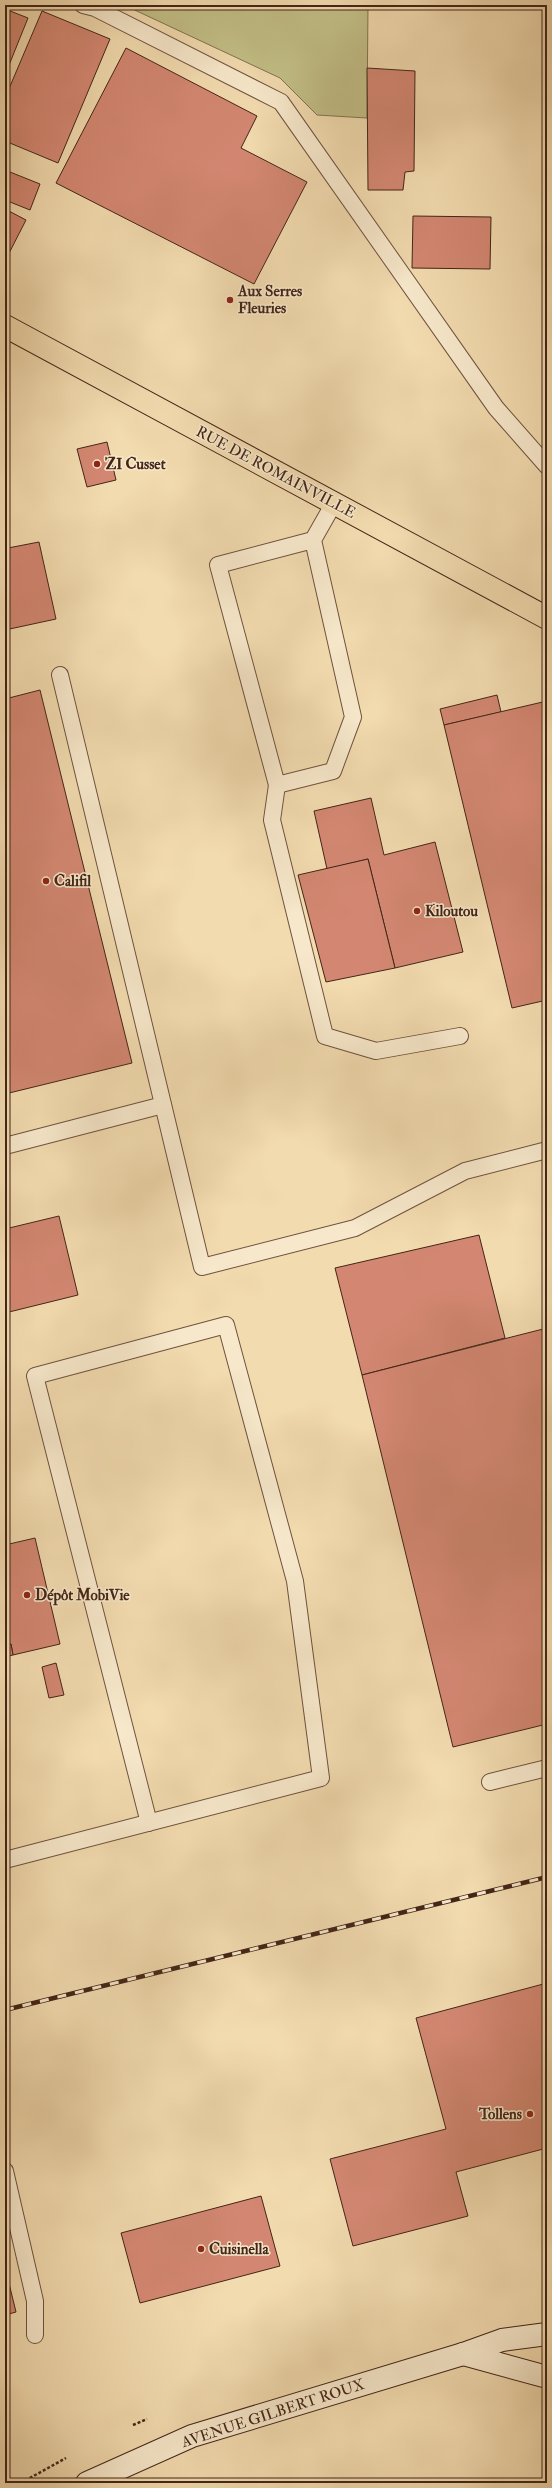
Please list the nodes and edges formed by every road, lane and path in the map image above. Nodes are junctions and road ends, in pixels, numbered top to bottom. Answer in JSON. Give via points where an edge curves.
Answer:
{"nodes":[{"id":1,"x":83,"y":5,"type":"edge"},
{"id":2,"x":5,"y":326,"type":"edge"},
{"id":3,"x":547,"y":466,"type":"edge"},
{"id":4,"x":334,"y":503,"type":"junction"},
{"id":5,"x":313,"y":540,"type":"junction"},
{"id":6,"x":547,"y":618,"type":"edge"},
{"id":7,"x":60,"y":675,"type":"dead end"},
{"id":8,"x":277,"y":785,"type":"junction"},
{"id":9,"x":460,"y":1036,"type":"dead end"},
{"id":10,"x":163,"y":1105,"type":"junction"},
{"id":11,"x":5,"y":1146,"type":"edge"},
{"id":12,"x":547,"y":1150,"type":"edge"},
{"id":13,"x":547,"y":1768,"type":"edge"},
{"id":14,"x":490,"y":1782,"type":"dead end"},
{"id":15,"x":149,"y":1823,"type":"junction"},
{"id":16,"x":5,"y":1860,"type":"edge"},
{"id":17,"x":5,"y":2171,"type":"edge"},
{"id":18,"x":547,"y":2334,"type":"edge"},
{"id":19,"x":35,"y":2335,"type":"dead end"},
{"id":20,"x":463,"y":2354,"type":"junction"},
{"id":21,"x":547,"y":2377,"type":"edge"},
{"id":22,"x":87,"y":2483,"type":"edge"}],
"edges":[{"from":1,"to":3,"type":"lane","via":[[102,12],[281,102],[496,408]]},
{"from":2,"to":4,"type":"main road","name":"RUE DE ROMAINVILLE"},
{"from":4,"to":5,"type":"lane"},
{"from":4,"to":6,"type":"main road","name":"RUE DE ROMAINVILLE"},
{"from":5,"to":8,"type":"lane","via":[[353,717],[333,771]]},
{"from":5,"to":8,"type":"lane","via":[[218,565]]},
{"from":7,"to":10,"type":"lane"},
{"from":8,"to":9,"type":"lane","via":[[272,820],[326,1036],[376,1051]]},
{"from":10,"to":11,"type":"lane"},
{"from":10,"to":12,"type":"lane","via":[[202,1267],[355,1228],[465,1171]]},
{"from":13,"to":14,"type":"lane"},
{"from":15,"to":15,"type":"lane","via":[[321,1778],[296,1581],[226,1325],[35,1376]]},
{"from":15,"to":16,"type":"lane"},
{"from":17,"to":19,"type":"lane","via":[[35,2301]]},
{"from":18,"to":20,"type":"main road","name":"AVENUE GILBERT ROUX","via":[[502,2340]]},
{"from":20,"to":21,"type":"main road"},
{"from":20,"to":22,"type":"main road","name":"AVENUE GILBERT ROUX","via":[[192,2436]]}]}
